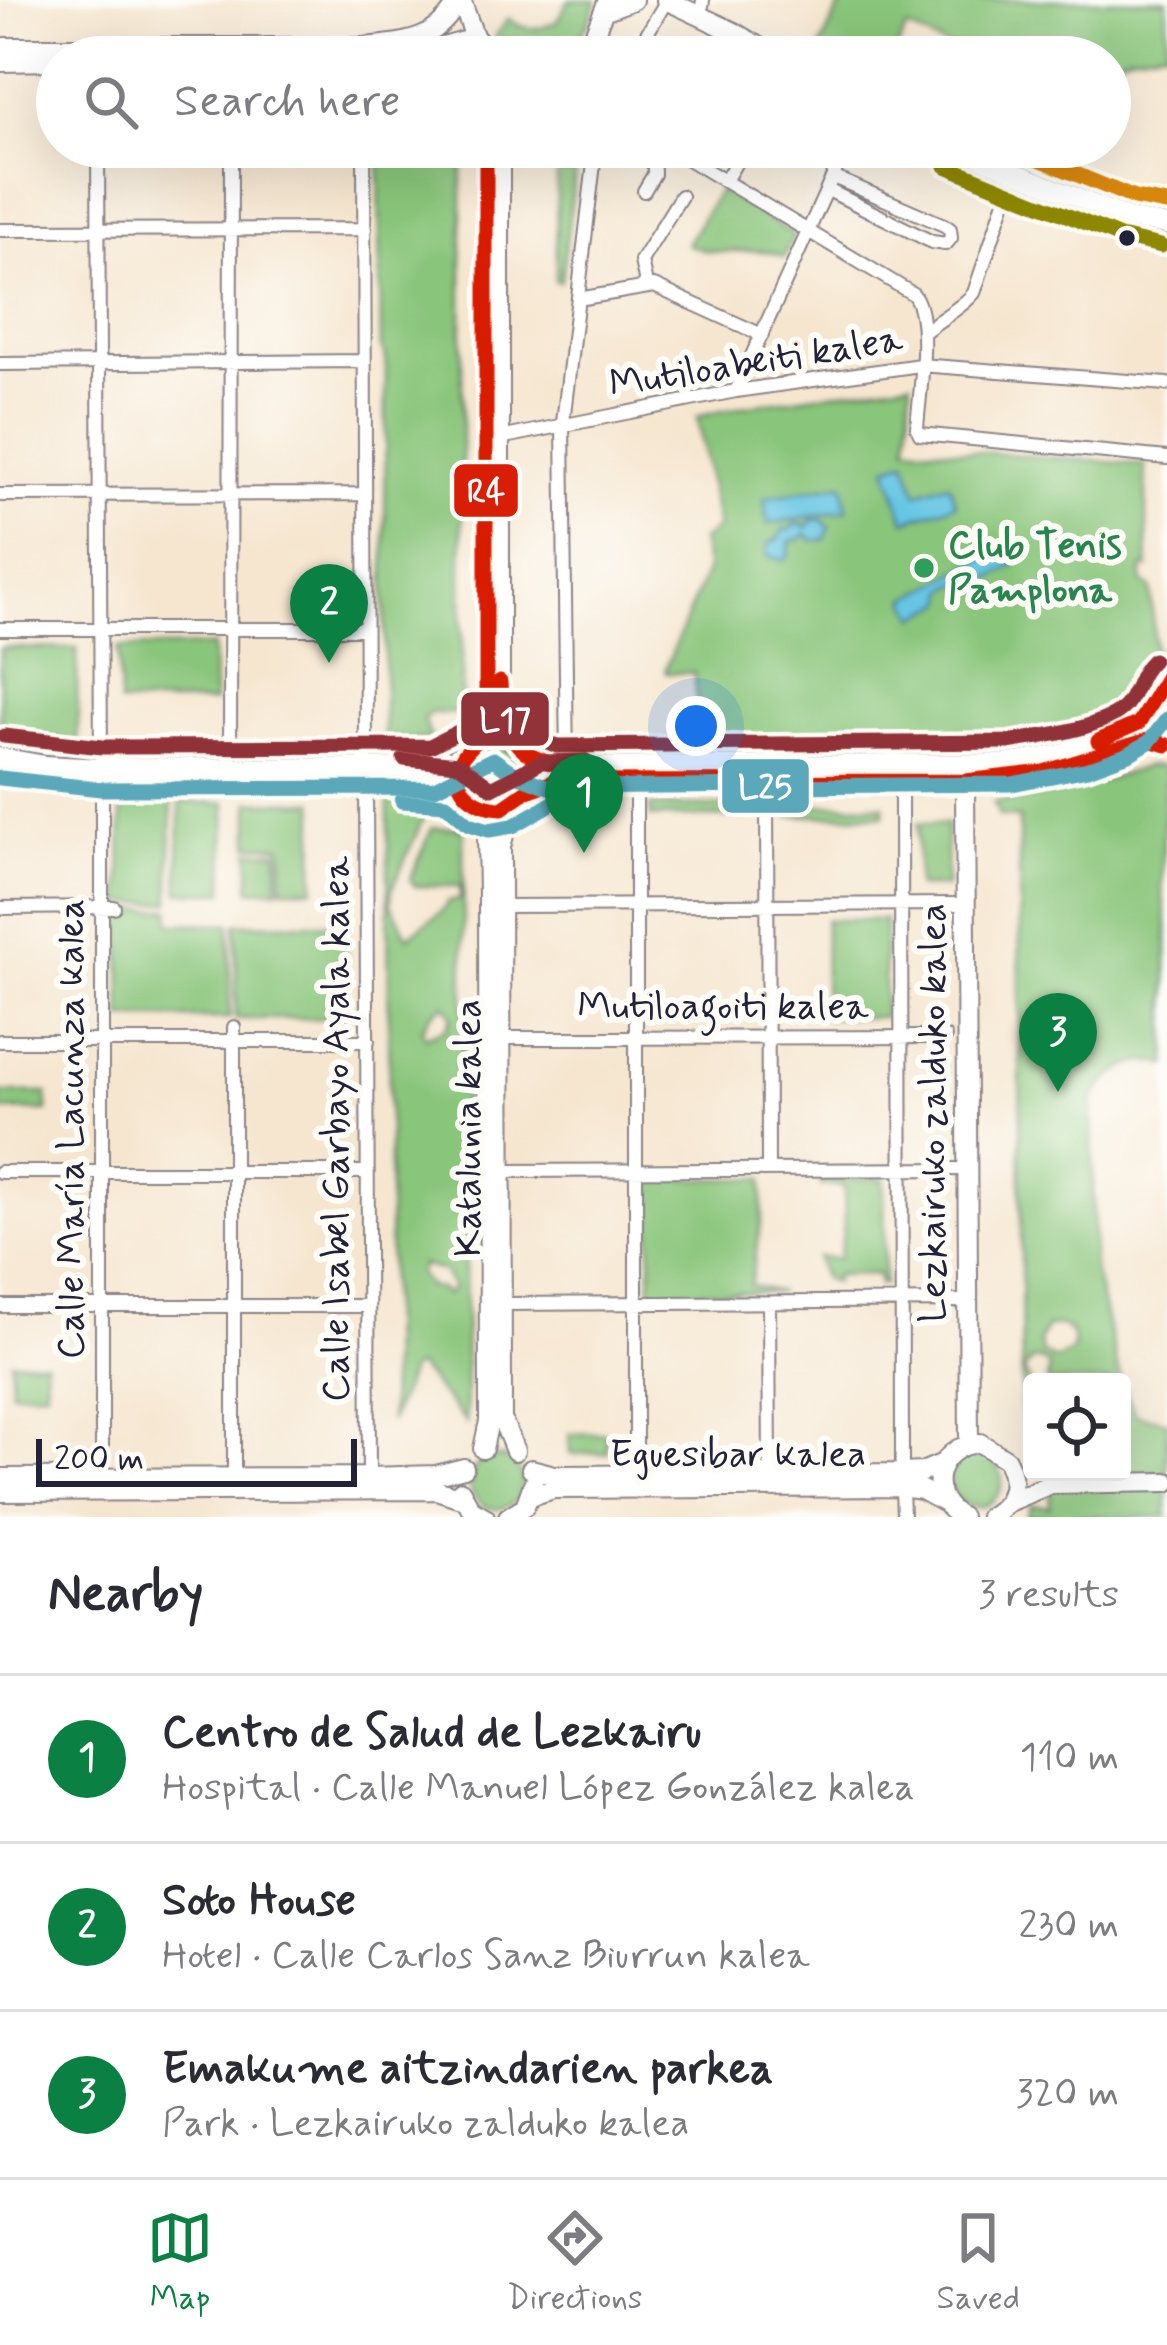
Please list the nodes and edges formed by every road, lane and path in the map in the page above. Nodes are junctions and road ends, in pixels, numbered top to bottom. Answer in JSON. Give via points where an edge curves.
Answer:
{"nodes":[{"id":1,"x":460,"y":0,"type":"edge"},
{"id":2,"x":633,"y":0,"type":"edge"},
{"id":3,"x":666,"y":0,"type":"edge"},
{"id":4,"x":699,"y":2,"type":"edge"},
{"id":5,"x":607,"y":5,"type":"edge"},
{"id":6,"x":734,"y":32,"type":"junction"},
{"id":7,"x":424,"y":36,"type":"edge"},
{"id":8,"x":474,"y":36,"type":"edge"},
{"id":9,"x":594,"y":36,"type":"edge"},
{"id":10,"x":645,"y":36,"type":"edge"},
{"id":11,"x":741,"y":36,"type":"edge"},
{"id":12,"x":0,"y":47,"type":"edge"},
{"id":13,"x":36,"y":47,"type":"edge"},
{"id":14,"x":36,"y":61,"type":"edge"},
{"id":15,"x":0,"y":62,"type":"edge"},
{"id":16,"x":98,"y":168,"type":"edge"},
{"id":17,"x":231,"y":168,"type":"edge"},
{"id":18,"x":364,"y":168,"type":"edge"},
{"id":19,"x":486,"y":168,"type":"edge"},
{"id":20,"x":500,"y":168,"type":"edge"},
{"id":21,"x":593,"y":168,"type":"edge"},
{"id":22,"x":654,"y":168,"type":"edge"},
{"id":23,"x":703,"y":168,"type":"edge"},
{"id":24,"x":733,"y":168,"type":"edge"},
{"id":25,"x":837,"y":168,"type":"edge"},
{"id":26,"x":1001,"y":168,"type":"edge"},
{"id":27,"x":1014,"y":174,"type":"junction"},
{"id":28,"x":725,"y":181,"type":"junction"},
{"id":29,"x":831,"y":183,"type":"junction"},
{"id":30,"x":644,"y":191,"type":"dead end"},
{"id":31,"x":681,"y":196,"type":"dead end"},
{"id":32,"x":1166,"y":225,"type":"edge"},
{"id":33,"x":365,"y":229,"type":"junction"},
{"id":34,"x":0,"y":230,"type":"edge"},
{"id":35,"x":98,"y":230,"type":"junction"},
{"id":36,"x":232,"y":230,"type":"junction"},
{"id":37,"x":809,"y":232,"type":"junction"},
{"id":38,"x":646,"y":284,"type":"junction"},
{"id":39,"x":578,"y":298,"type":"junction"},
{"id":40,"x":920,"y":306,"type":"junction"},
{"id":41,"x":944,"y":315,"type":"junction"},
{"id":42,"x":923,"y":333,"type":"junction"},
{"id":43,"x":762,"y":335,"type":"junction"},
{"id":44,"x":364,"y":361,"type":"junction"},
{"id":45,"x":230,"y":362,"type":"junction"},
{"id":46,"x":98,"y":363,"type":"junction"},
{"id":47,"x":0,"y":364,"type":"edge"},
{"id":48,"x":920,"y":365,"type":"junction"},
{"id":49,"x":1167,"y":384,"type":"edge"},
{"id":50,"x":736,"y":391,"type":"junction"},
{"id":51,"x":563,"y":422,"type":"junction"},
{"id":52,"x":500,"y":438,"type":"junction"},
{"id":53,"x":1167,"y":458,"type":"edge"},
{"id":54,"x":365,"y":494,"type":"junction"},
{"id":55,"x":0,"y":495,"type":"edge"},
{"id":56,"x":98,"y":495,"type":"junction"},
{"id":57,"x":230,"y":496,"type":"junction"},
{"id":58,"x":0,"y":629,"type":"edge"},
{"id":59,"x":99,"y":629,"type":"junction"},
{"id":60,"x":230,"y":629,"type":"junction"},
{"id":61,"x":365,"y":629,"type":"junction"},
{"id":62,"x":1167,"y":676,"type":"edge"},
{"id":63,"x":1147,"y":714,"type":"junction"},
{"id":64,"x":479,"y":740,"type":"junction"},
{"id":65,"x":511,"y":741,"type":"junction"},
{"id":66,"x":1165,"y":744,"type":"edge"},
{"id":67,"x":463,"y":754,"type":"junction"},
{"id":68,"x":526,"y":756,"type":"junction"},
{"id":69,"x":0,"y":757,"type":"edge"},
{"id":70,"x":230,"y":767,"type":"junction"},
{"id":71,"x":568,"y":767,"type":"junction"},
{"id":72,"x":0,"y":771,"type":"edge"},
{"id":73,"x":366,"y":773,"type":"junction"},
{"id":74,"x":101,"y":775,"type":"junction"},
{"id":75,"x":901,"y":781,"type":"junction"},
{"id":76,"x":636,"y":782,"type":"junction"},
{"id":77,"x":766,"y":782,"type":"junction"},
{"id":78,"x":965,"y":782,"type":"junction"},
{"id":79,"x":461,"y":788,"type":"junction"},
{"id":80,"x":519,"y":798,"type":"junction"},
{"id":81,"x":482,"y":807,"type":"junction"},
{"id":82,"x":899,"y":904,"type":"junction"},
{"id":83,"x":965,"y":904,"type":"junction"},
{"id":84,"x":502,"y":906,"type":"junction"},
{"id":85,"x":636,"y":907,"type":"junction"},
{"id":86,"x":767,"y":907,"type":"junction"},
{"id":87,"x":0,"y":908,"type":"edge"},
{"id":88,"x":108,"y":908,"type":"junction"},
{"id":89,"x":234,"y":1033,"type":"junction"},
{"id":90,"x":767,"y":1037,"type":"junction"},
{"id":91,"x":901,"y":1037,"type":"junction"},
{"id":92,"x":945,"y":1037,"type":"dead end"},
{"id":93,"x":501,"y":1038,"type":"junction"},
{"id":94,"x":637,"y":1038,"type":"junction"},
{"id":95,"x":0,"y":1041,"type":"edge"},
{"id":96,"x":102,"y":1041,"type":"junction"},
{"id":97,"x":368,"y":1041,"type":"junction"},
{"id":98,"x":637,"y":1169,"type":"junction"},
{"id":99,"x":768,"y":1169,"type":"junction"},
{"id":100,"x":968,"y":1169,"type":"junction"},
{"id":101,"x":900,"y":1170,"type":"junction"},
{"id":102,"x":502,"y":1171,"type":"junction"},
{"id":103,"x":0,"y":1172,"type":"edge"},
{"id":104,"x":102,"y":1172,"type":"junction"},
{"id":105,"x":368,"y":1172,"type":"junction"},
{"id":106,"x":232,"y":1173,"type":"junction"},
{"id":107,"x":969,"y":1301,"type":"junction"},
{"id":108,"x":902,"y":1303,"type":"junction"},
{"id":109,"x":502,"y":1304,"type":"junction"},
{"id":110,"x":636,"y":1304,"type":"junction"},
{"id":111,"x":769,"y":1305,"type":"junction"},
{"id":112,"x":0,"y":1306,"type":"edge"},
{"id":113,"x":102,"y":1306,"type":"junction"},
{"id":114,"x":368,"y":1306,"type":"junction"},
{"id":115,"x":234,"y":1307,"type":"junction"},
{"id":116,"x":969,"y":1444,"type":"junction"},
{"id":117,"x":483,"y":1449,"type":"junction"},
{"id":118,"x":515,"y":1451,"type":"junction"},
{"id":119,"x":1006,"y":1459,"type":"junction"},
{"id":120,"x":941,"y":1464,"type":"junction"},
{"id":121,"x":1023,"y":1467,"type":"edge"},
{"id":122,"x":464,"y":1468,"type":"junction"},
{"id":123,"x":531,"y":1469,"type":"junction"},
{"id":124,"x":770,"y":1474,"type":"junction"},
{"id":125,"x":636,"y":1475,"type":"junction"},
{"id":126,"x":234,"y":1476,"type":"junction"},
{"id":127,"x":102,"y":1477,"type":"junction"},
{"id":128,"x":369,"y":1477,"type":"junction"},
{"id":129,"x":0,"y":1478,"type":"edge"},
{"id":130,"x":1131,"y":1479,"type":"edge"},
{"id":131,"x":902,"y":1480,"type":"junction"},
{"id":132,"x":1167,"y":1480,"type":"edge"},
{"id":133,"x":0,"y":1492,"type":"edge"},
{"id":134,"x":531,"y":1496,"type":"junction"},
{"id":135,"x":464,"y":1499,"type":"junction"},
{"id":136,"x":943,"y":1502,"type":"junction"},
{"id":137,"x":1008,"y":1502,"type":"junction"},
{"id":138,"x":485,"y":1517,"type":"edge"},
{"id":139,"x":508,"y":1517,"type":"edge"},
{"id":140,"x":903,"y":1517,"type":"edge"},
{"id":141,"x":961,"y":1517,"type":"edge"},
{"id":142,"x":989,"y":1517,"type":"edge"}],
"edges":[{"from":1,"to":7,"type":"street"},
{"from":1,"to":8,"type":"street"},
{"from":2,"to":5,"type":"street"},
{"from":3,"to":6,"type":"street"},
{"from":3,"to":10,"type":"street"},
{"from":4,"to":6,"type":"street"},
{"from":5,"to":9,"type":"street"},
{"from":6,"to":11,"type":"street"},
{"from":12,"to":13,"type":"street"},
{"from":14,"to":15,"type":"street"},
{"from":16,"to":35,"type":"street","name":"Calle María Lacunza kalea"},
{"from":17,"to":36,"type":"street"},
{"from":18,"to":33,"type":"street","name":"Calle Isabel Garbayo Ayala kalea"},
{"from":19,"to":64,"type":"street","via":[[486,711]]},
{"from":20,"to":52,"type":"street"},
{"from":21,"to":39,"type":"street"},
{"from":22,"to":30,"type":"street"},
{"from":23,"to":28,"type":"street"},
{"from":24,"to":28,"type":"street"},
{"from":25,"to":29,"type":"street"},
{"from":26,"to":27,"type":"street"},
{"from":27,"to":32,"type":"street"},
{"from":27,"to":41,"type":"street","via":[[974,293]]},
{"from":28,"to":37,"type":"street"},
{"from":29,"to":29,"type":"street","via":[[944,225],[951,238],[938,244]]},
{"from":29,"to":37,"type":"street"},
{"from":31,"to":38,"type":"street","via":[[641,261]]},
{"from":33,"to":36,"type":"street"},
{"from":33,"to":44,"type":"street","name":"Calle Isabel Garbayo Ayala kalea"},
{"from":34,"to":35,"type":"street"},
{"from":35,"to":36,"type":"street"},
{"from":35,"to":46,"type":"street","name":"Calle María Lacunza kalea"},
{"from":36,"to":45,"type":"street"},
{"from":37,"to":40,"type":"street","via":[[913,294]]},
{"from":37,"to":43,"type":"street"},
{"from":38,"to":39,"type":"street"},
{"from":38,"to":43,"type":"street"},
{"from":39,"to":51,"type":"street"},
{"from":40,"to":41,"type":"street"},
{"from":40,"to":42,"type":"street"},
{"from":41,"to":42,"type":"street"},
{"from":42,"to":48,"type":"street"},
{"from":43,"to":50,"type":"street"},
{"from":44,"to":45,"type":"street"},
{"from":44,"to":54,"type":"street","name":"Calle Isabel Garbayo Ayala kalea"},
{"from":45,"to":46,"type":"street"},
{"from":45,"to":57,"type":"street"},
{"from":46,"to":47,"type":"street"},
{"from":46,"to":56,"type":"street","name":"Calle María Lacunza kalea"},
{"from":48,"to":49,"type":"street","name":"Mutiloabeiti kalea"},
{"from":48,"to":50,"type":"street","name":"Mutiloabeiti kalea"},
{"from":48,"to":53,"type":"street","via":[[920,434]]},
{"from":50,"to":51,"type":"street","name":"Mutiloabeiti kalea"},
{"from":51,"to":52,"type":"street","name":"Mutiloabeiti kalea"},
{"from":51,"to":71,"type":"street"},
{"from":52,"to":65,"type":"street","via":[[500,711]]},
{"from":54,"to":57,"type":"street"},
{"from":54,"to":61,"type":"street","name":"Calle Isabel Garbayo Ayala kalea"},
{"from":55,"to":56,"type":"street"},
{"from":56,"to":57,"type":"street"},
{"from":56,"to":59,"type":"street","name":"Calle María Lacunza kalea"},
{"from":57,"to":60,"type":"street"},
{"from":58,"to":59,"type":"street"},
{"from":59,"to":60,"type":"street"},
{"from":59,"to":74,"type":"street","name":"Calle María Lacunza kalea"},
{"from":60,"to":61,"type":"street"},
{"from":60,"to":70,"type":"street"},
{"from":61,"to":73,"type":"street","name":"Calle Isabel Garbayo Ayala kalea"},
{"from":62,"to":63,"type":"street","via":[[1151,693]]},
{"from":63,"to":66,"type":"street"},
{"from":63,"to":71,"type":"street","via":[[1111,737],[1010,763]]},
{"from":64,"to":65,"type":"street"},
{"from":64,"to":67,"type":"street"},
{"from":65,"to":68,"type":"street"},
{"from":66,"to":78,"type":"street","via":[[1148,740],[1044,772]]},
{"from":67,"to":73,"type":"street","via":[[435,767]]},
{"from":67,"to":79,"type":"street"},
{"from":68,"to":71,"type":"street"},
{"from":68,"to":80,"type":"street","via":[[530,773]]},
{"from":69,"to":74,"type":"street"},
{"from":70,"to":73,"type":"street"},
{"from":70,"to":74,"type":"street"},
{"from":72,"to":74,"type":"street","via":[[43,779]]},
{"from":73,"to":74,"type":"street"},
{"from":73,"to":79,"type":"street"},
{"from":73,"to":97,"type":"street","name":"Calle Isabel Garbayo Ayala kalea"},
{"from":74,"to":88,"type":"street","name":"Calle María Lacunza kalea"},
{"from":75,"to":77,"type":"street"},
{"from":75,"to":78,"type":"street"},
{"from":75,"to":82,"type":"street"},
{"from":76,"to":77,"type":"street"},
{"from":76,"to":80,"type":"street","via":[[546,782]]},
{"from":76,"to":85,"type":"street"},
{"from":77,"to":86,"type":"street"},
{"from":78,"to":83,"type":"street","name":"Lezkairuko zalduko kalea"},
{"from":79,"to":81,"type":"street"},
{"from":80,"to":81,"type":"street"},
{"from":80,"to":84,"type":"street","name":"Katalunia kalea","via":[[502,835]]},
{"from":81,"to":117,"type":"street","name":"Katalunia kalea","via":[[489,1421]]},
{"from":82,"to":83,"type":"street"},
{"from":82,"to":86,"type":"street"},
{"from":82,"to":91,"type":"street"},
{"from":83,"to":100,"type":"street","name":"Lezkairuko zalduko kalea"},
{"from":84,"to":85,"type":"street"},
{"from":84,"to":93,"type":"street","name":"Katalunia kalea"},
{"from":85,"to":86,"type":"street"},
{"from":85,"to":94,"type":"street"},
{"from":86,"to":90,"type":"street"},
{"from":87,"to":88,"type":"street"},
{"from":88,"to":96,"type":"street","name":"Calle María Lacunza kalea"},
{"from":89,"to":96,"type":"street"},
{"from":89,"to":97,"type":"street"},
{"from":89,"to":106,"type":"street"},
{"from":90,"to":91,"type":"street","name":"Mutiloagoiti kalea"},
{"from":90,"to":94,"type":"street","name":"Mutiloagoiti kalea"},
{"from":90,"to":99,"type":"street"},
{"from":91,"to":92,"type":"street","name":"Mutiloagoiti kalea"},
{"from":91,"to":101,"type":"street"},
{"from":93,"to":94,"type":"street","name":"Mutiloagoiti kalea"},
{"from":93,"to":102,"type":"street","name":"Katalunia kalea"},
{"from":94,"to":98,"type":"street"},
{"from":95,"to":96,"type":"street"},
{"from":96,"to":104,"type":"street","name":"Calle María Lacunza kalea"},
{"from":97,"to":105,"type":"street","name":"Calle Isabel Garbayo Ayala kalea"},
{"from":98,"to":99,"type":"street"},
{"from":98,"to":102,"type":"street"},
{"from":98,"to":110,"type":"street"},
{"from":99,"to":101,"type":"street"},
{"from":100,"to":101,"type":"street"},
{"from":100,"to":107,"type":"street","name":"Lezkairuko zalduko kalea"},
{"from":101,"to":108,"type":"street"},
{"from":102,"to":109,"type":"street","name":"Katalunia kalea"},
{"from":103,"to":104,"type":"street"},
{"from":104,"to":106,"type":"street"},
{"from":104,"to":113,"type":"street","name":"Calle María Lacunza kalea"},
{"from":105,"to":106,"type":"street"},
{"from":105,"to":114,"type":"street","name":"Calle Isabel Garbayo Ayala kalea"},
{"from":106,"to":115,"type":"street"},
{"from":107,"to":108,"type":"street"},
{"from":107,"to":116,"type":"street","name":"Lezkairuko zalduko kalea"},
{"from":108,"to":111,"type":"street"},
{"from":108,"to":131,"type":"street"},
{"from":109,"to":110,"type":"street"},
{"from":109,"to":118,"type":"street","name":"Katalunia kalea","via":[[502,1419]]},
{"from":110,"to":111,"type":"street"},
{"from":110,"to":125,"type":"street"},
{"from":111,"to":124,"type":"street"},
{"from":112,"to":113,"type":"street"},
{"from":113,"to":115,"type":"street"},
{"from":113,"to":127,"type":"street","name":"Calle María Lacunza kalea"},
{"from":114,"to":115,"type":"street"},
{"from":114,"to":128,"type":"street","name":"Calle Isabel Garbayo Ayala kalea"},
{"from":115,"to":126,"type":"street"},
{"from":116,"to":119,"type":"street","via":[[990,1446]]},
{"from":116,"to":120,"type":"street"},
{"from":117,"to":118,"type":"street"},
{"from":117,"to":122,"type":"street"},
{"from":118,"to":123,"type":"street"},
{"from":119,"to":121,"type":"street"},
{"from":119,"to":137,"type":"street","via":[[1014,1480]]},
{"from":120,"to":131,"type":"street","name":"Eguesibar kalea"},
{"from":120,"to":136,"type":"street"},
{"from":122,"to":128,"type":"street"},
{"from":122,"to":135,"type":"street"},
{"from":123,"to":125,"type":"street","name":"Eguesibar kalea"},
{"from":123,"to":134,"type":"street"},
{"from":124,"to":125,"type":"street","name":"Eguesibar kalea"},
{"from":124,"to":131,"type":"street","name":"Eguesibar kalea"},
{"from":126,"to":127,"type":"street"},
{"from":126,"to":128,"type":"street"},
{"from":127,"to":129,"type":"street"},
{"from":130,"to":132,"type":"street"},
{"from":131,"to":134,"type":"street","name":"Eguesibar kalea","via":[[554,1489]]},
{"from":131,"to":136,"type":"street","name":"Eguesibar kalea"},
{"from":131,"to":140,"type":"street"},
{"from":132,"to":137,"type":"street","via":[[1051,1484]]},
{"from":133,"to":135,"type":"street","via":[[436,1490]]},
{"from":134,"to":139,"type":"street"},
{"from":135,"to":138,"type":"street"},
{"from":136,"to":141,"type":"street","name":"Eguesibar kalea"},
{"from":137,"to":142,"type":"street"}]}
